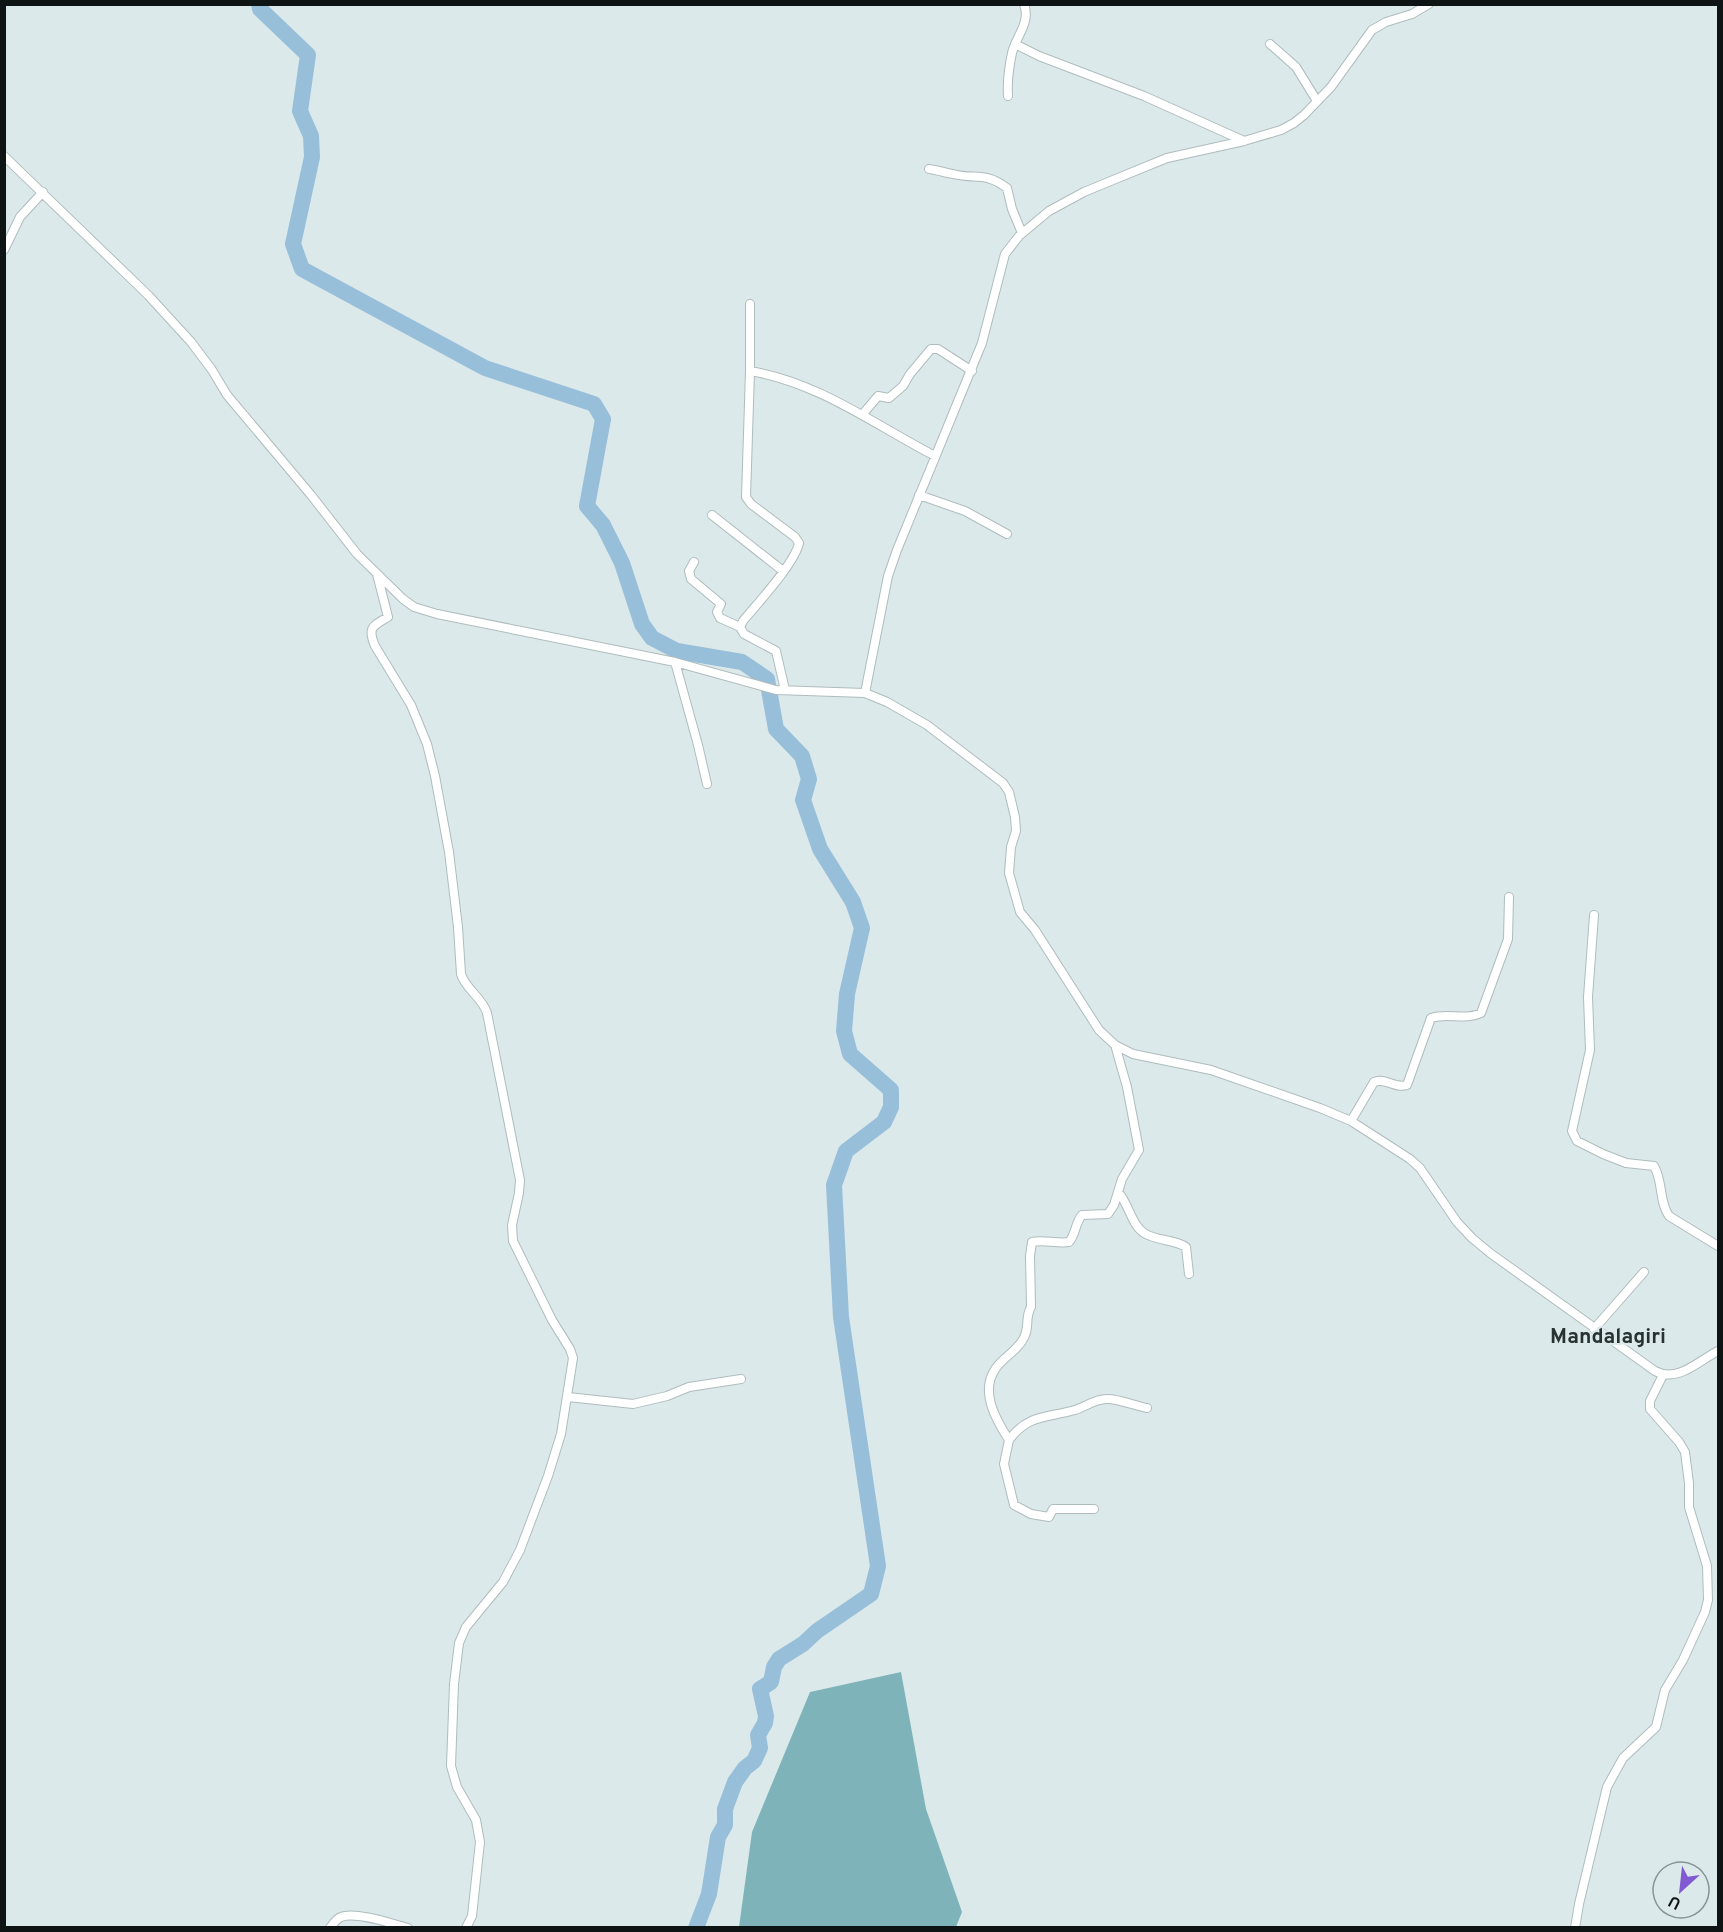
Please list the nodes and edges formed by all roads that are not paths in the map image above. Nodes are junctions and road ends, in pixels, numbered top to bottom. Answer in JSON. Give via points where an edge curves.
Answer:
{"nodes":[{"id":1,"x":1024,"y":4,"type":"edge"},
{"id":2,"x":1429,"y":4,"type":"edge"},
{"id":3,"x":1015,"y":44,"type":"junction"},
{"id":4,"x":1270,"y":44,"type":"dead end"},
{"id":5,"x":1008,"y":96,"type":"dead end"},
{"id":6,"x":1317,"y":100,"type":"junction"},
{"id":7,"x":1244,"y":141,"type":"junction"},
{"id":8,"x":4,"y":156,"type":"edge"},
{"id":9,"x":930,"y":169,"type":"dead end"},
{"id":10,"x":43,"y":192,"type":"junction"},
{"id":11,"x":1022,"y":233,"type":"junction"},
{"id":12,"x":4,"y":250,"type":"edge"},
{"id":13,"x":750,"y":304,"type":"dead end"},
{"id":14,"x":750,"y":371,"type":"junction"},
{"id":15,"x":972,"y":371,"type":"junction"},
{"id":16,"x":862,"y":415,"type":"junction"},
{"id":17,"x":935,"y":456,"type":"junction"},
{"id":18,"x":919,"y":495,"type":"junction"},
{"id":19,"x":712,"y":515,"type":"dead end"},
{"id":20,"x":1007,"y":534,"type":"dead end"},
{"id":21,"x":694,"y":562,"type":"dead end"},
{"id":22,"x":783,"y":570,"type":"junction"},
{"id":23,"x":377,"y":574,"type":"junction"},
{"id":24,"x":740,"y":627,"type":"junction"},
{"id":25,"x":675,"y":662,"type":"junction"},
{"id":26,"x":781,"y":690,"type":"junction"},
{"id":27,"x":865,"y":693,"type":"junction"},
{"id":28,"x":706,"y":784,"type":"dead end"},
{"id":29,"x":1509,"y":897,"type":"dead end"},
{"id":30,"x":1594,"y":915,"type":"dead end"},
{"id":31,"x":1114,"y":1045,"type":"junction"},
{"id":32,"x":1351,"y":1121,"type":"junction"},
{"id":33,"x":1118,"y":1192,"type":"junction"},
{"id":34,"x":1719,"y":1246,"type":"edge"},
{"id":35,"x":1644,"y":1272,"type":"dead end"},
{"id":36,"x":1189,"y":1274,"type":"dead end"},
{"id":37,"x":1594,"y":1329,"type":"junction"},
{"id":38,"x":1719,"y":1351,"type":"edge"},
{"id":39,"x":1663,"y":1375,"type":"junction"},
{"id":40,"x":741,"y":1379,"type":"dead end"},
{"id":41,"x":568,"y":1397,"type":"junction"},
{"id":42,"x":1147,"y":1408,"type":"dead end"},
{"id":43,"x":1009,"y":1440,"type":"junction"},
{"id":44,"x":1094,"y":1509,"type":"dead end"},
{"id":45,"x":330,"y":1928,"type":"edge"},
{"id":46,"x":408,"y":1928,"type":"edge"},
{"id":47,"x":466,"y":1928,"type":"edge"},
{"id":48,"x":1575,"y":1928,"type":"edge"}],
"edges":[{"from":1,"to":3,"type":"street","via":[[1026,21]]},
{"from":2,"to":6,"type":"street","via":[[1372,30],[1346,68]]},
{"from":3,"to":5,"type":"street"},
{"from":3,"to":7,"type":"street"},
{"from":4,"to":6,"type":"street","via":[[1296,67]]},
{"from":6,"to":7,"type":"street","via":[[1294,123]]},
{"from":7,"to":11,"type":"street","via":[[1181,154],[1084,192],[1049,211]]},
{"from":8,"to":10,"type":"street"},
{"from":9,"to":11,"type":"street","via":[[996,180],[1007,188]]},
{"from":10,"to":12,"type":"street","via":[[20,217]]},
{"from":10,"to":23,"type":"street","via":[[191,342],[227,395]]},
{"from":11,"to":15,"type":"street","via":[[1005,254]]},
{"from":13,"to":14,"type":"street"},
{"from":14,"to":16,"type":"street","via":[[776,375]]},
{"from":14,"to":22,"type":"street","via":[[746,497],[799,541]]},
{"from":15,"to":16,"type":"street","via":[[946,353],[931,349],[899,390],[889,398],[878,396]]},
{"from":15,"to":17,"type":"street"},
{"from":16,"to":17,"type":"street"},
{"from":17,"to":18,"type":"street"},
{"from":18,"to":20,"type":"street","via":[[965,511]]},
{"from":18,"to":27,"type":"street","via":[[888,576]]},
{"from":19,"to":22,"type":"street"},
{"from":21,"to":24,"type":"street","via":[[688,575],[721,604],[717,612],[720,618]]},
{"from":22,"to":24,"type":"street"},
{"from":23,"to":25,"type":"street","via":[[403,599],[426,611]]},
{"from":23,"to":41,"type":"street","via":[[388,617],[374,625],[371,636],[411,705],[427,744],[449,852],[462,974],[487,1013],[520,1180],[513,1241],[570,1349],[573,1366]]},
{"from":24,"to":26,"type":"street","via":[[744,634],[776,651]]},
{"from":25,"to":26,"type":"street"},
{"from":25,"to":28,"type":"street"},
{"from":26,"to":27,"type":"street"},
{"from":27,"to":31,"type":"street","via":[[927,725],[1003,783],[1015,817],[1009,873],[1020,912],[1099,1030]]},
{"from":29,"to":32,"type":"street","via":[[1508,939],[1481,1013],[1471,1018],[1442,1014],[1431,1018],[1407,1085],[1377,1080]]},
{"from":30,"to":34,"type":"street","via":[[1588,997],[1590,1050],[1573,1134],[1579,1142],[1626,1163],[1654,1166],[1669,1216]]},
{"from":31,"to":32,"type":"street","via":[[1133,1054],[1210,1070]]},
{"from":31,"to":33,"type":"street","via":[[1139,1147]]},
{"from":32,"to":37,"type":"street","via":[[1420,1168],[1472,1238]]},
{"from":33,"to":36,"type":"street","via":[[1141,1231],[1186,1247]]},
{"from":33,"to":43,"type":"street","via":[[1108,1214],[1082,1215],[1069,1242],[1032,1242],[1029,1327],[1022,1342],[989,1380],[993,1411]]},
{"from":35,"to":37,"type":"street"},
{"from":37,"to":39,"type":"street"},
{"from":38,"to":39,"type":"street","via":[[1686,1371]]},
{"from":39,"to":48,"type":"street","via":[[1650,1409],[1685,1452],[1689,1507],[1707,1566],[1708,1600],[1683,1660],[1665,1690],[1657,1726],[1623,1758],[1607,1787]]},
{"from":40,"to":41,"type":"street","via":[[689,1387],[633,1404]]},
{"from":41,"to":47,"type":"street","via":[[548,1476],[511,1569],[466,1627],[459,1643],[451,1766],[457,1787],[476,1820],[480,1842],[472,1916]]},
{"from":42,"to":43,"type":"street","via":[[1105,1398],[1030,1421]]},
{"from":43,"to":44,"type":"street","via":[[1004,1464],[1014,1505],[1048,1517],[1053,1509]]},
{"from":45,"to":46,"type":"street","via":[[339,1918],[349,1916]]}]}
